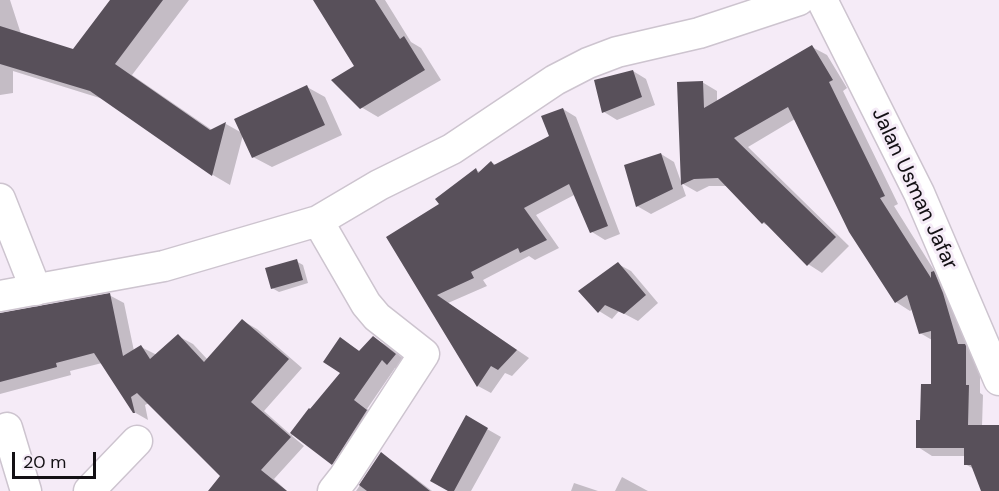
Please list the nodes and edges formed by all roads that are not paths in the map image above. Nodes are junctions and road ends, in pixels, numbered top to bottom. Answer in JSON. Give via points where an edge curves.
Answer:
{"nodes":[{"id":1,"x":799,"y":0,"type":"edge"},
{"id":2,"x":822,"y":0,"type":"edge"},
{"id":3,"x":0,"y":199,"type":"edge"},
{"id":4,"x":318,"y":221,"type":"junction"},
{"id":5,"x":36,"y":290,"type":"junction"},
{"id":6,"x":0,"y":296,"type":"edge"},
{"id":7,"x":999,"y":380,"type":"edge"},
{"id":8,"x":7,"y":428,"type":"dead end"},
{"id":9,"x":137,"y":441,"type":"dead end"},
{"id":10,"x":26,"y":491,"type":"edge"},
{"id":11,"x":89,"y":491,"type":"edge"},
{"id":12,"x":333,"y":491,"type":"edge"}],
"edges":[{"from":1,"to":4,"type":"street","via":[[699,33],[617,52],[588,63],[555,80],[452,149]]},
{"from":2,"to":7,"type":"street","name":"Jalan Usman Jafar","via":[[919,193]]},
{"from":3,"to":5,"type":"street"},
{"from":4,"to":5,"type":"street","via":[[164,266]]},
{"from":4,"to":12,"type":"street","via":[[366,304],[424,354]]},
{"from":5,"to":6,"type":"street"},
{"from":8,"to":10,"type":"street"},
{"from":9,"to":11,"type":"street"}]}
